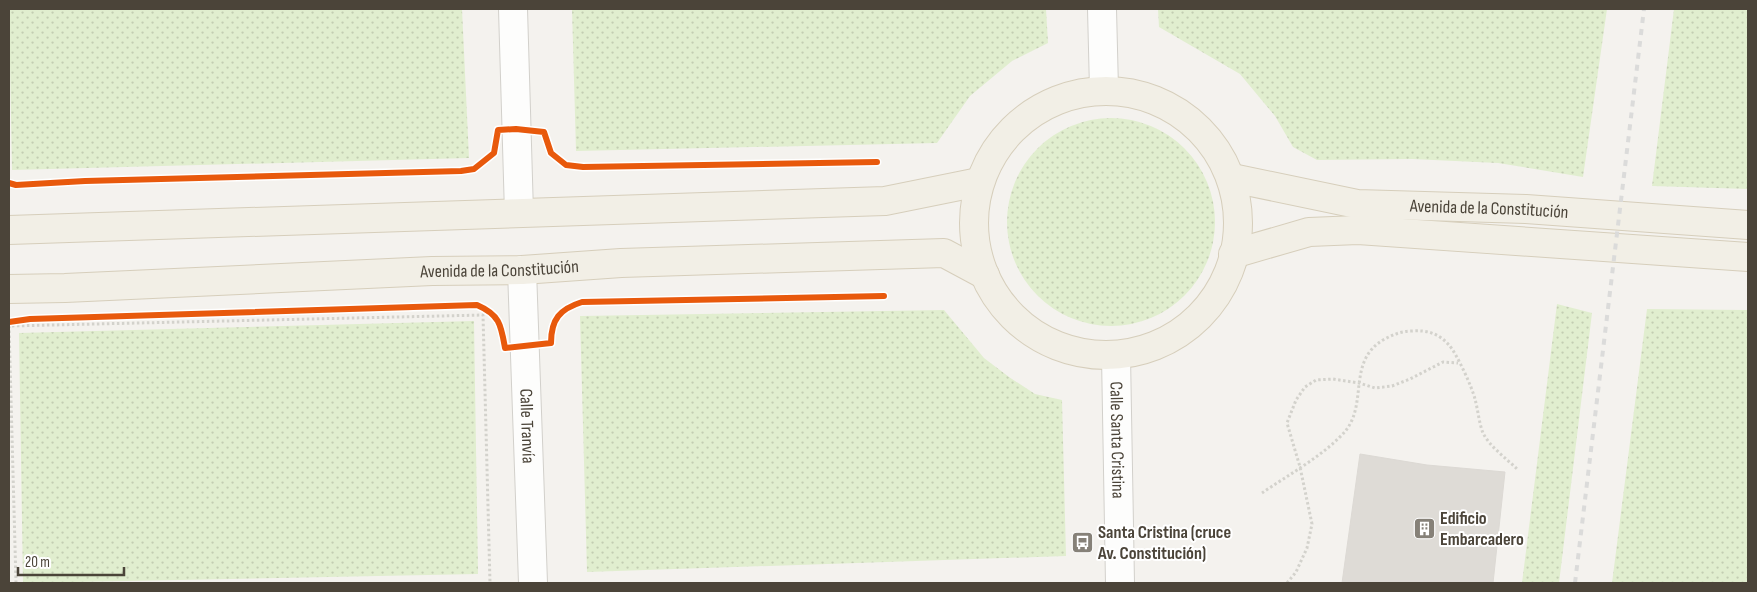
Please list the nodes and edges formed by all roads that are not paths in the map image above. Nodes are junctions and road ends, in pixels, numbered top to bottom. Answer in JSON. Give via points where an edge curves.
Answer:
{"nodes":[{"id":1,"x":513,"y":9,"type":"edge"},
{"id":2,"x":1102,"y":9,"type":"edge"},
{"id":3,"x":1104,"y":90,"type":"junction"},
{"id":4,"x":1232,"y":178,"type":"junction"},
{"id":5,"x":979,"y":182,"type":"junction"},
{"id":6,"x":519,"y":213,"type":"junction"},
{"id":7,"x":1748,"y":225,"type":"edge"},
{"id":8,"x":9,"y":230,"type":"edge"},
{"id":9,"x":1234,"y":254,"type":"junction"},
{"id":10,"x":1748,"y":257,"type":"edge"},
{"id":11,"x":522,"y":270,"type":"junction"},
{"id":12,"x":985,"y":275,"type":"junction"},
{"id":13,"x":9,"y":289,"type":"edge"},
{"id":14,"x":1116,"y":356,"type":"junction"},
{"id":15,"x":533,"y":583,"type":"edge"},
{"id":16,"x":1120,"y":583,"type":"edge"}],
"edges":[{"from":1,"to":6,"type":"street"},
{"from":2,"to":3,"type":"street"},
{"from":3,"to":4,"type":"main road","via":[[1155,98],[1200,128]]},
{"from":3,"to":5,"type":"main road","via":[[1072,94],[1029,114],[994,150]]},
{"from":4,"to":7,"type":"main road","name":"Avenida de la Constitución","via":[[1357,204],[1526,209]]},
{"from":4,"to":9,"type":"main road","via":[[1240,220]]},
{"from":5,"to":6,"type":"main road","via":[[885,201]]},
{"from":5,"to":12,"type":"main road","via":[[973,217]]},
{"from":6,"to":8,"type":"main road"},
{"from":9,"to":10,"type":"main road","name":"Avenida de la Constitución","via":[[1309,232],[1358,230]]},
{"from":9,"to":14,"type":"main road","via":[[1230,274],[1196,323],[1162,345]]},
{"from":11,"to":12,"type":"main road","name":"Avenida de la Constitución","via":[[620,263],[944,253]]},
{"from":11,"to":13,"type":"main road","name":"Avenida de la Constitución"},
{"from":11,"to":15,"type":"street","name":"Calle Tranvía"},
{"from":12,"to":14,"type":"main road","via":[[1015,320],[1066,350]]},
{"from":14,"to":16,"type":"street","name":"Calle Santa Cristina"}]}
